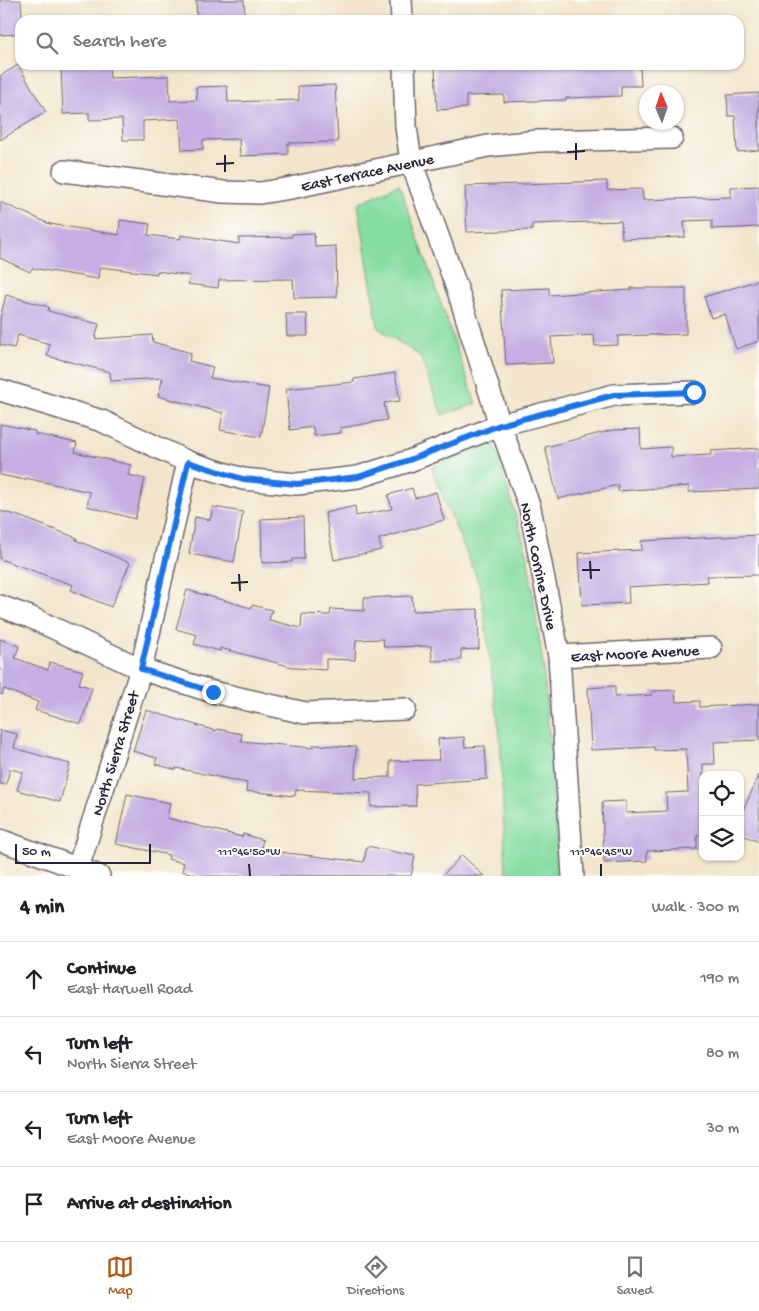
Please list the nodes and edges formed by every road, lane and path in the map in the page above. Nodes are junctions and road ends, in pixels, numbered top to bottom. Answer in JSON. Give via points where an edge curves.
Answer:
{"nodes":[{"id":1,"x":401,"y":0,"type":"edge"},
{"id":2,"x":402,"y":15,"type":"edge"},
{"id":3,"x":404,"y":70,"type":"edge"},
{"id":4,"x":672,"y":138,"type":"dead end"},
{"id":5,"x":411,"y":161,"type":"junction"},
{"id":6,"x":64,"y":170,"type":"dead end"},
{"id":7,"x":0,"y":390,"type":"edge"},
{"id":8,"x":694,"y":392,"type":"dead end"},
{"id":9,"x":500,"y":425,"type":"junction"},
{"id":10,"x":188,"y":462,"type":"junction"},
{"id":11,"x":0,"y":606,"type":"edge"},
{"id":12,"x":711,"y":648,"type":"dead end"},
{"id":13,"x":559,"y":656,"type":"junction"},
{"id":14,"x":141,"y":669,"type":"junction"},
{"id":15,"x":405,"y":709,"type":"dead end"},
{"id":16,"x":0,"y":840,"type":"edge"},
{"id":17,"x":78,"y":868,"type":"junction"},
{"id":18,"x":99,"y":876,"type":"edge"},
{"id":19,"x":573,"y":876,"type":"edge"}],
"edges":[{"from":1,"to":2,"type":"street"},
{"from":3,"to":5,"type":"street","name":"North Corrine Drive"},
{"from":4,"to":5,"type":"street","name":"East Terrace Avenue","via":[[529,142],[488,146]]},
{"from":5,"to":6,"type":"street","name":"East Terrace Avenue","via":[[260,193],[223,192]]},
{"from":5,"to":9,"type":"street","name":"North Corrine Drive","via":[[459,294]]},
{"from":7,"to":10,"type":"street","via":[[102,422]]},
{"from":8,"to":9,"type":"street","via":[[614,395]]},
{"from":9,"to":10,"type":"street","via":[[358,477],[297,484],[243,479]]},
{"from":9,"to":13,"type":"street","name":"North Corrine Drive","via":[[530,508]]},
{"from":10,"to":14,"type":"street","name":"North Sierra Street"},
{"from":11,"to":14,"type":"street","via":[[30,616]]},
{"from":12,"to":13,"type":"street","name":"East Moore Avenue"},
{"from":13,"to":19,"type":"street","name":"North Corrine Drive"},
{"from":14,"to":15,"type":"street","via":[[213,692],[305,713]]},
{"from":14,"to":17,"type":"street","name":"North Sierra Street"},
{"from":16,"to":17,"type":"street"},
{"from":17,"to":18,"type":"street"}]}
